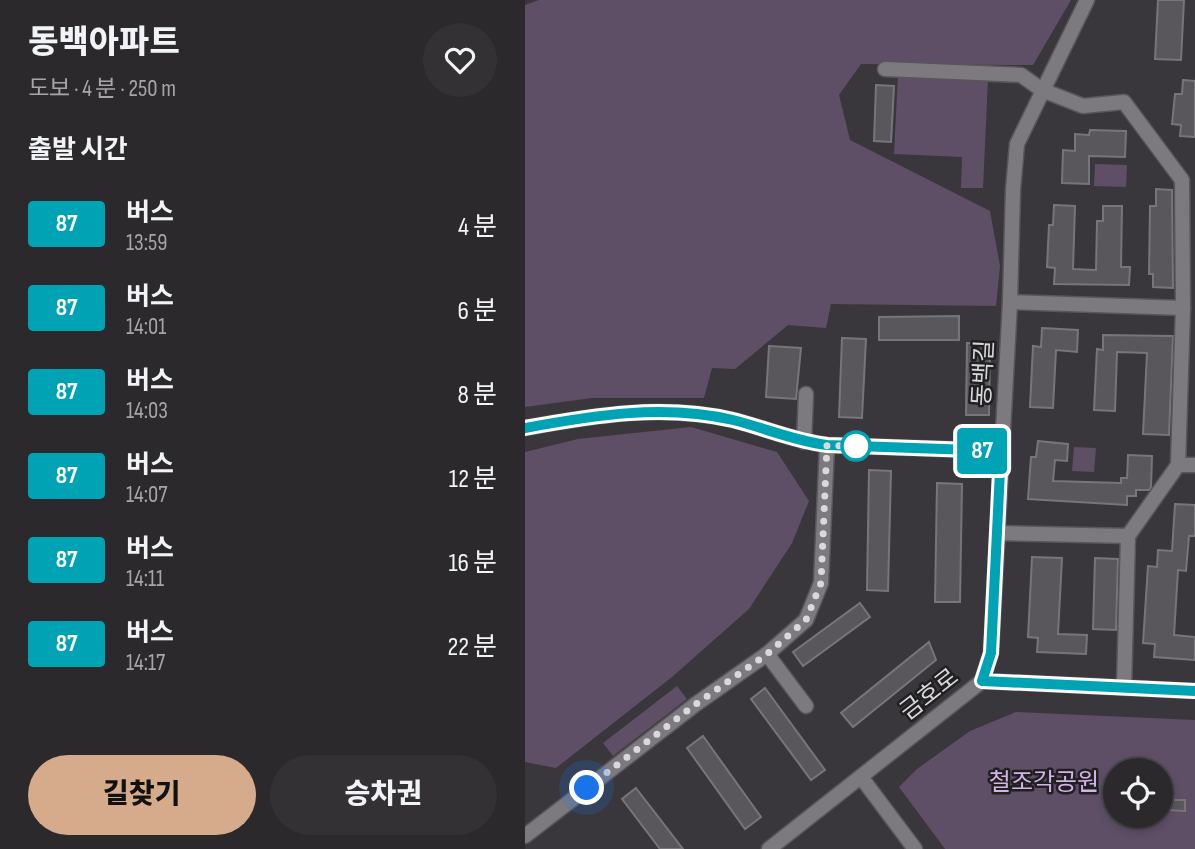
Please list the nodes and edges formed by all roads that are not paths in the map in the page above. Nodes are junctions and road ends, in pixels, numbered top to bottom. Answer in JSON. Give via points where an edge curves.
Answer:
{"nodes":[{"id":1,"x":1087,"y":0,"type":"edge"},
{"id":2,"x":885,"y":69,"type":"dead end"},
{"id":3,"x":1042,"y":90,"type":"junction"},
{"id":4,"x":1189,"y":180,"type":"edge"},
{"id":5,"x":1010,"y":302,"type":"junction"},
{"id":6,"x":1183,"y":308,"type":"junction"},
{"id":7,"x":806,"y":394,"type":"dead end"},
{"id":8,"x":525,"y":428,"type":"edge"},
{"id":9,"x":804,"y":442,"type":"junction"},
{"id":10,"x":827,"y":445,"type":"junction"},
{"id":11,"x":1001,"y":451,"type":"junction"},
{"id":12,"x":1178,"y":465,"type":"junction"},
{"id":13,"x":1195,"y":465,"type":"edge"},
{"id":14,"x":997,"y":533,"type":"junction"},
{"id":15,"x":1128,"y":536,"type":"junction"},
{"id":16,"x":767,"y":654,"type":"junction"},
{"id":17,"x":982,"y":681,"type":"junction"},
{"id":18,"x":1124,"y":687,"type":"junction"},
{"id":19,"x":1195,"y":691,"type":"edge"},
{"id":20,"x":806,"y":706,"type":"dead end"},
{"id":21,"x":861,"y":777,"type":"junction"},
{"id":22,"x":525,"y":836,"type":"edge"},
{"id":23,"x":769,"y":849,"type":"edge"},
{"id":24,"x":915,"y":849,"type":"edge"}],
"edges":[{"from":1,"to":3,"type":"street","name":"동백길"},
{"from":2,"to":3,"type":"street","via":[[1021,75]]},
{"from":3,"to":4,"type":"street","via":[[1083,106],[1124,102]]},
{"from":3,"to":5,"type":"street","name":"동백길","via":[[1017,144]]},
{"from":4,"to":6,"type":"street"},
{"from":5,"to":6,"type":"street"},
{"from":5,"to":11,"type":"street","name":"동백길"},
{"from":6,"to":12,"type":"street"},
{"from":7,"to":9,"type":"street"},
{"from":8,"to":9,"type":"street","via":[[619,413],[677,411],[734,420]]},
{"from":9,"to":10,"type":"street"},
{"from":10,"to":11,"type":"street"},
{"from":10,"to":16,"type":"street","via":[[821,583],[806,620]]},
{"from":11,"to":14,"type":"street","name":"동백길"},
{"from":12,"to":13,"type":"street"},
{"from":12,"to":15,"type":"street"},
{"from":14,"to":15,"type":"street"},
{"from":14,"to":17,"type":"street","name":"동백길","via":[[991,653]]},
{"from":15,"to":18,"type":"street"},
{"from":16,"to":20,"type":"street"},
{"from":16,"to":22,"type":"street"},
{"from":17,"to":18,"type":"street","name":"금호로"},
{"from":17,"to":21,"type":"street","name":"금호로"},
{"from":18,"to":19,"type":"street","name":"금호로"},
{"from":21,"to":23,"type":"street","name":"금호로"},
{"from":21,"to":24,"type":"street"}]}
